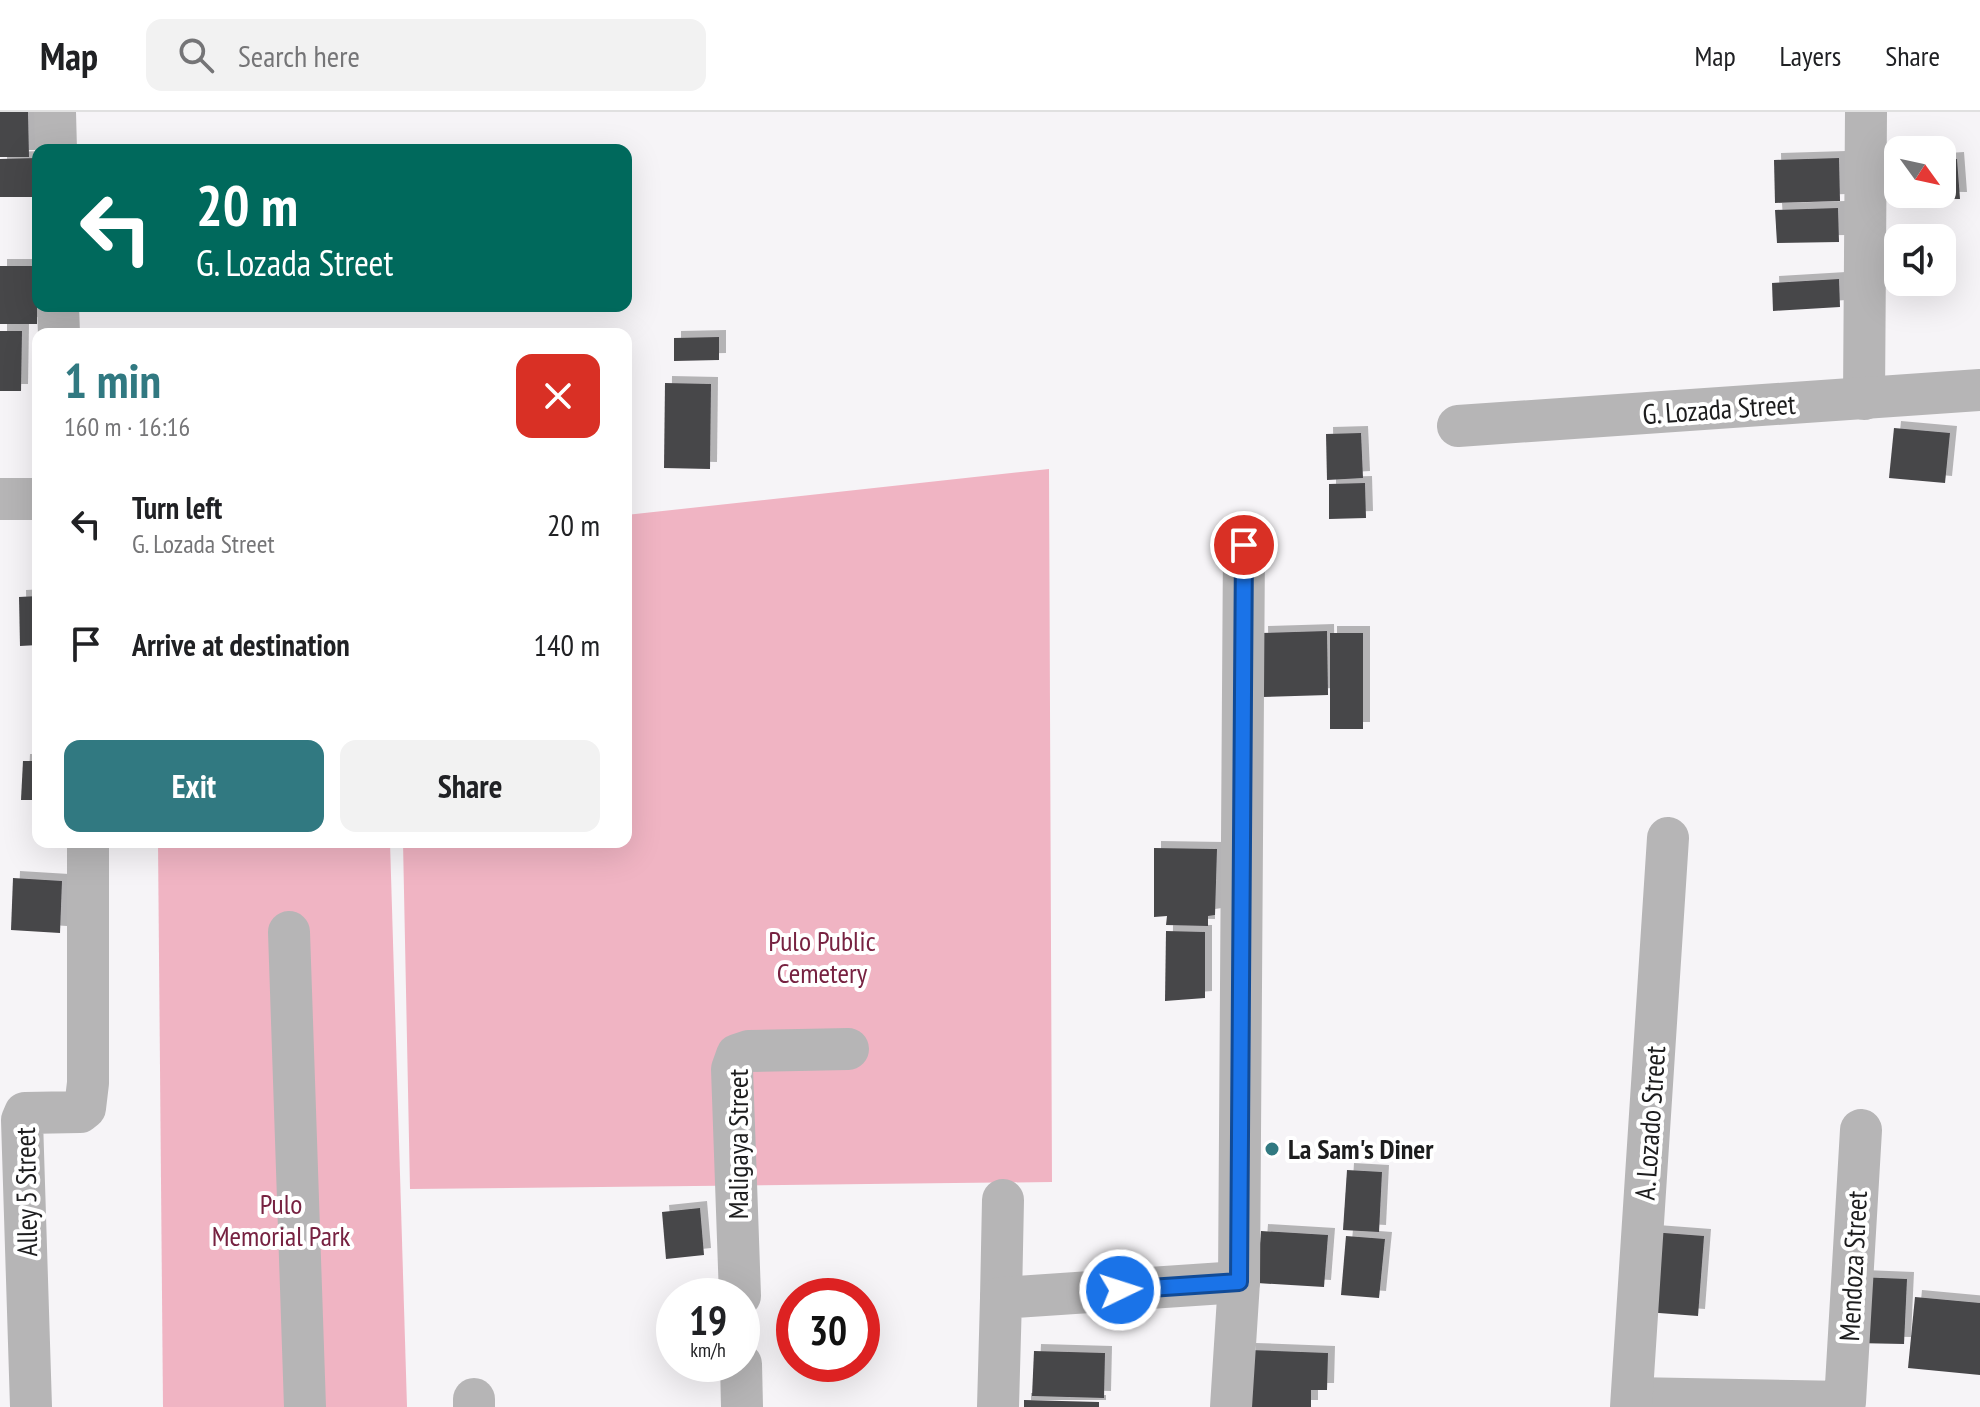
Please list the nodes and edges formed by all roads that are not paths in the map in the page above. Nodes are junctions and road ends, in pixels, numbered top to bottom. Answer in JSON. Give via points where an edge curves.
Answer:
{"nodes":[{"id":1,"x":55,"y":112,"type":"edge"},
{"id":2,"x":1866,"y":112,"type":"edge"},
{"id":3,"x":56,"y":144,"type":"edge"},
{"id":4,"x":1980,"y":390,"type":"edge"},
{"id":5,"x":1864,"y":399,"type":"junction"},
{"id":6,"x":1458,"y":426,"type":"dead end"},
{"id":7,"x":0,"y":499,"type":"edge"},
{"id":8,"x":32,"y":499,"type":"edge"},
{"id":9,"x":1244,"y":545,"type":"dead end"},
{"id":10,"x":1668,"y":838,"type":"dead end"},
{"id":11,"x":88,"y":848,"type":"edge"},
{"id":12,"x":289,"y":932,"type":"dead end"},
{"id":13,"x":848,"y":1049,"type":"dead end"},
{"id":14,"x":1861,"y":1130,"type":"dead end"},
{"id":15,"x":1003,"y":1200,"type":"dead end"},
{"id":16,"x":739,"y":1278,"type":"edge"},
{"id":17,"x":1239,"y":1282,"type":"junction"},
{"id":18,"x":1001,"y":1298,"type":"junction"},
{"id":19,"x":741,"y":1382,"type":"edge"},
{"id":20,"x":1632,"y":1403,"type":"edge"},
{"id":21,"x":31,"y":1407,"type":"edge"},
{"id":22,"x":305,"y":1407,"type":"edge"},
{"id":23,"x":742,"y":1407,"type":"edge"},
{"id":24,"x":998,"y":1407,"type":"edge"},
{"id":25,"x":1231,"y":1407,"type":"edge"}],
"edges":[{"from":1,"to":3,"type":"street"},
{"from":2,"to":5,"type":"street"},
{"from":4,"to":5,"type":"street","name":"G. Lozada Street"},
{"from":5,"to":6,"type":"street","name":"G. Lozada Street"},
{"from":7,"to":8,"type":"street"},
{"from":9,"to":17,"type":"street"},
{"from":10,"to":20,"type":"street","name":"A. Lozado Street"},
{"from":11,"to":21,"type":"street","name":"Alley 5 Street","via":[[85,1108],[25,1113],[22,1120]]},
{"from":12,"to":22,"type":"street"},
{"from":13,"to":16,"type":"street","name":"Maligaya Street","via":[[737,1055],[732,1069]]},
{"from":14,"to":20,"type":"street","name":"Mendoza Street","via":[[1845,1402]]},
{"from":15,"to":18,"type":"street"},
{"from":17,"to":18,"type":"street"},
{"from":17,"to":25,"type":"street"},
{"from":18,"to":24,"type":"street"},
{"from":19,"to":23,"type":"street"}]}
